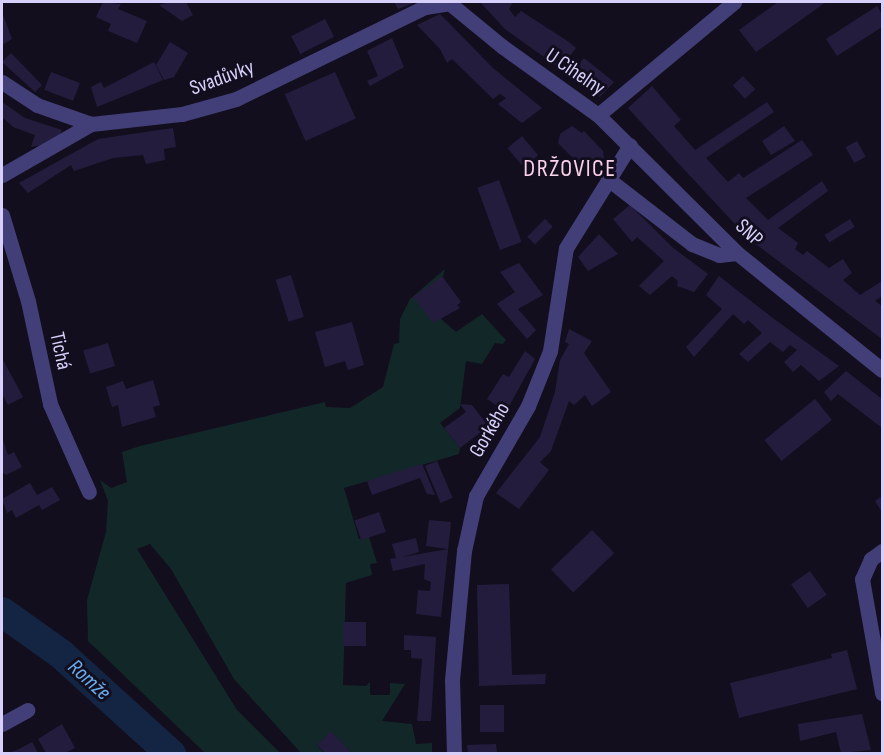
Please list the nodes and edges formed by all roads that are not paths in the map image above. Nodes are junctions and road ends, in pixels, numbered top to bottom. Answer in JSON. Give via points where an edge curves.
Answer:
{"nodes":[{"id":1,"x":448,"y":2,"type":"edge"},
{"id":2,"x":734,"y":2,"type":"edge"},
{"id":3,"x":2,"y":82,"type":"edge"},
{"id":4,"x":598,"y":115,"type":"junction"},
{"id":5,"x":91,"y":124,"type":"junction"},
{"id":6,"x":630,"y":145,"type":"junction"},
{"id":7,"x":2,"y":175,"type":"edge"},
{"id":8,"x":608,"y":179,"type":"junction"},
{"id":9,"x":2,"y":215,"type":"edge"},
{"id":10,"x":737,"y":253,"type":"junction"},
{"id":11,"x":882,"y":370,"type":"edge"},
{"id":12,"x":89,"y":492,"type":"dead end"},
{"id":13,"x":882,"y":551,"type":"edge"},
{"id":14,"x":882,"y":693,"type":"edge"},
{"id":15,"x":27,"y":710,"type":"dead end"},
{"id":16,"x":2,"y":724,"type":"edge"},
{"id":17,"x":454,"y":753,"type":"edge"}],
"edges":[{"from":1,"to":4,"type":"street","name":"U Cihelny"},
{"from":1,"to":5,"type":"street","name":"Svadůvky","via":[[424,7],[236,99],[182,114]]},
{"from":2,"to":4,"type":"street","name":"U Cihelny"},
{"from":3,"to":5,"type":"street","name":"Svadůvky","via":[[37,105]]},
{"from":4,"to":6,"type":"street","name":"SNP"},
{"from":5,"to":7,"type":"street"},
{"from":6,"to":8,"type":"street","name":"Gorkého"},
{"from":6,"to":10,"type":"street","name":"SNP"},
{"from":8,"to":10,"type":"street","via":[[692,243],[719,255]]},
{"from":8,"to":17,"type":"street","name":"Gorkého","via":[[566,248],[550,351],[528,406],[476,496],[465,551],[452,680]]},
{"from":9,"to":12,"type":"street","name":"Tichá","via":[[28,301],[50,404]]},
{"from":10,"to":11,"type":"street","name":"SNP"},
{"from":13,"to":14,"type":"street","via":[[871,559],[862,579]]},
{"from":15,"to":16,"type":"street"}]}
